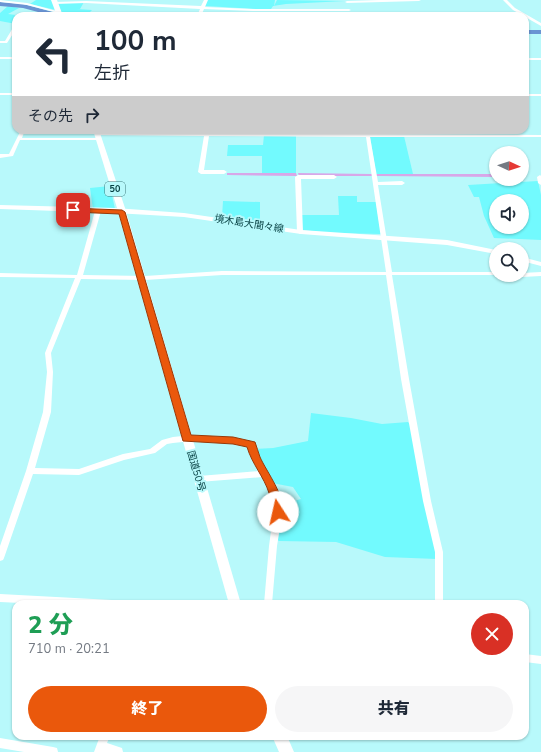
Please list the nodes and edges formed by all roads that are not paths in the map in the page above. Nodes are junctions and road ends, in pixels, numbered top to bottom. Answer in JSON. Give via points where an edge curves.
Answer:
{"nodes":[{"id":1,"x":206,"y":0,"type":"edge"},
{"id":2,"x":419,"y":0,"type":"edge"},
{"id":3,"x":505,"y":0,"type":"edge"},
{"id":4,"x":0,"y":1,"type":"edge"},
{"id":5,"x":55,"y":1,"type":"edge"},
{"id":6,"x":347,"y":1,"type":"edge"},
{"id":7,"x":203,"y":7,"type":"junction"},
{"id":8,"x":349,"y":10,"type":"joint"},
{"id":9,"x":55,"y":12,"type":"edge"},
{"id":10,"x":59,"y":12,"type":"edge"},
{"id":11,"x":201,"y":12,"type":"edge"},
{"id":12,"x":519,"y":12,"type":"edge"},
{"id":13,"x":529,"y":18,"type":"edge"},
{"id":14,"x":541,"y":25,"type":"edge"},
{"id":15,"x":12,"y":32,"type":"edge"},
{"id":16,"x":9,"y":38,"type":"joint"},
{"id":17,"x":0,"y":42,"type":"edge"},
{"id":18,"x":0,"y":58,"type":"edge"},
{"id":19,"x":12,"y":58,"type":"edge"},
{"id":20,"x":529,"y":59,"type":"edge"},
{"id":21,"x":539,"y":60,"type":"edge"},
{"id":22,"x":0,"y":94,"type":"edge"},
{"id":23,"x":12,"y":94,"type":"edge"},
{"id":24,"x":529,"y":95,"type":"edge"},
{"id":25,"x":541,"y":95,"type":"edge"},
{"id":26,"x":21,"y":134,"type":"edge"},
{"id":27,"x":97,"y":134,"type":"edge"},
{"id":28,"x":207,"y":134,"type":"edge"},
{"id":29,"x":367,"y":134,"type":"edge"},
{"id":30,"x":454,"y":134,"type":"edge"},
{"id":31,"x":541,"y":136,"type":"edge"},
{"id":32,"x":19,"y":139,"type":"junction"},
{"id":33,"x":0,"y":156,"type":"edge"},
{"id":34,"x":224,"y":172,"type":"dead end"},
{"id":35,"x":334,"y":177,"type":"dead end"},
{"id":36,"x":402,"y":183,"type":"dead end"},
{"id":37,"x":375,"y":184,"type":"junction"},
{"id":38,"x":0,"y":208,"type":"edge"},
{"id":39,"x":98,"y":211,"type":"junction"},
{"id":40,"x":122,"y":212,"type":"junction"},
{"id":41,"x":300,"y":232,"type":"junction"},
{"id":42,"x":383,"y":237,"type":"junction"},
{"id":43,"x":489,"y":251,"type":"edge"},
{"id":44,"x":529,"y":261,"type":"edge"},
{"id":45,"x":541,"y":264,"type":"edge"},
{"id":46,"x":389,"y":274,"type":"junction"},
{"id":47,"x":489,"y":274,"type":"edge"},
{"id":48,"x":529,"y":274,"type":"edge"},
{"id":49,"x":541,"y":274,"type":"edge"},
{"id":50,"x":0,"y":275,"type":"edge"},
{"id":51,"x":79,"y":277,"type":"junction"},
{"id":52,"x":140,"y":278,"type":"junction"},
{"id":53,"x":187,"y":439,"type":"junction"},
{"id":54,"x":30,"y":471,"type":"junction"},
{"id":55,"x":264,"y":474,"type":"junction"},
{"id":56,"x":199,"y":479,"type":"junction"},
{"id":57,"x":0,"y":558,"type":"edge"},
{"id":58,"x":0,"y":598,"type":"edge"},
{"id":59,"x":37,"y":600,"type":"edge"},
{"id":60,"x":234,"y":600,"type":"edge"},
{"id":61,"x":268,"y":600,"type":"edge"},
{"id":62,"x":439,"y":600,"type":"edge"},
{"id":63,"x":529,"y":658,"type":"edge"},
{"id":64,"x":541,"y":660,"type":"edge"},
{"id":65,"x":281,"y":740,"type":"edge"},
{"id":66,"x":0,"y":743,"type":"edge"},
{"id":67,"x":102,"y":745,"type":"edge"},
{"id":68,"x":53,"y":752,"type":"edge"},
{"id":69,"x":118,"y":752,"type":"edge"},
{"id":70,"x":287,"y":752,"type":"edge"}],
"edges":[{"from":1,"to":7,"type":"street"},
{"from":2,"to":6,"type":"street"},
{"from":3,"to":12,"type":"street"},
{"from":4,"to":9,"type":"street","via":[[27,4]]},
{"from":5,"to":7,"type":"street"},
{"from":5,"to":10,"type":"highway"},
{"from":6,"to":8,"type":"street"},
{"from":7,"to":8,"type":"street"},
{"from":7,"to":11,"type":"street"},
{"from":13,"to":14,"type":"street"},
{"from":15,"to":16,"type":"street"},
{"from":16,"to":17,"type":"street","via":[[6,42]]},
{"from":18,"to":19,"type":"street"},
{"from":20,"to":21,"type":"street"},
{"from":22,"to":23,"type":"street"},
{"from":24,"to":25,"type":"street"},
{"from":26,"to":32,"type":"street"},
{"from":27,"to":32,"type":"street"},
{"from":27,"to":40,"type":"highway","name":"国道50号","number":"50"},
{"from":28,"to":34,"type":"street","via":[[201,172]]},
{"from":29,"to":37,"type":"street"},
{"from":30,"to":31,"type":"street"},
{"from":32,"to":33,"type":"street","via":[[10,156]]},
{"from":35,"to":41,"type":"street","via":[[298,176]]},
{"from":36,"to":37,"type":"street"},
{"from":37,"to":42,"type":"street"},
{"from":38,"to":39,"type":"main road","name":"境木島大間々線"},
{"from":39,"to":40,"type":"main road","name":"境木島大間々線"},
{"from":39,"to":51,"type":"street"},
{"from":40,"to":41,"type":"main road","name":"境木島大間々線","via":[[192,216]]},
{"from":40,"to":52,"type":"highway","name":"国道50号","number":"50"},
{"from":41,"to":42,"type":"main road","name":"境木島大間々線"},
{"from":42,"to":43,"type":"main road","name":"境木島大間々線","via":[[444,241]]},
{"from":42,"to":46,"type":"street"},
{"from":44,"to":45,"type":"main road"},
{"from":46,"to":47,"type":"street"},
{"from":46,"to":52,"type":"street","via":[[222,273]]},
{"from":46,"to":62,"type":"street","via":[[406,386],[439,552]]},
{"from":48,"to":49,"type":"street"},
{"from":50,"to":51,"type":"street"},
{"from":51,"to":52,"type":"street"},
{"from":51,"to":54,"type":"street","via":[[47,356],[50,372],[47,412]]},
{"from":52,"to":53,"type":"highway","name":"国道50号","number":"50"},
{"from":53,"to":54,"type":"street","via":[[169,440],[152,450],[79,472]]},
{"from":53,"to":55,"type":"street","via":[[233,441],[251,445]]},
{"from":53,"to":56,"type":"highway","name":"国道50号","number":"50"},
{"from":54,"to":57,"type":"street"},
{"from":55,"to":56,"type":"street"},
{"from":55,"to":61,"type":"street","via":[[273,489],[278,507]]},
{"from":56,"to":60,"type":"highway","name":"国道50号","number":"50"},
{"from":58,"to":59,"type":"street"},
{"from":63,"to":64,"type":"street"},
{"from":65,"to":70,"type":"highway"},
{"from":66,"to":68,"type":"street"},
{"from":67,"to":69,"type":"street"}]}
